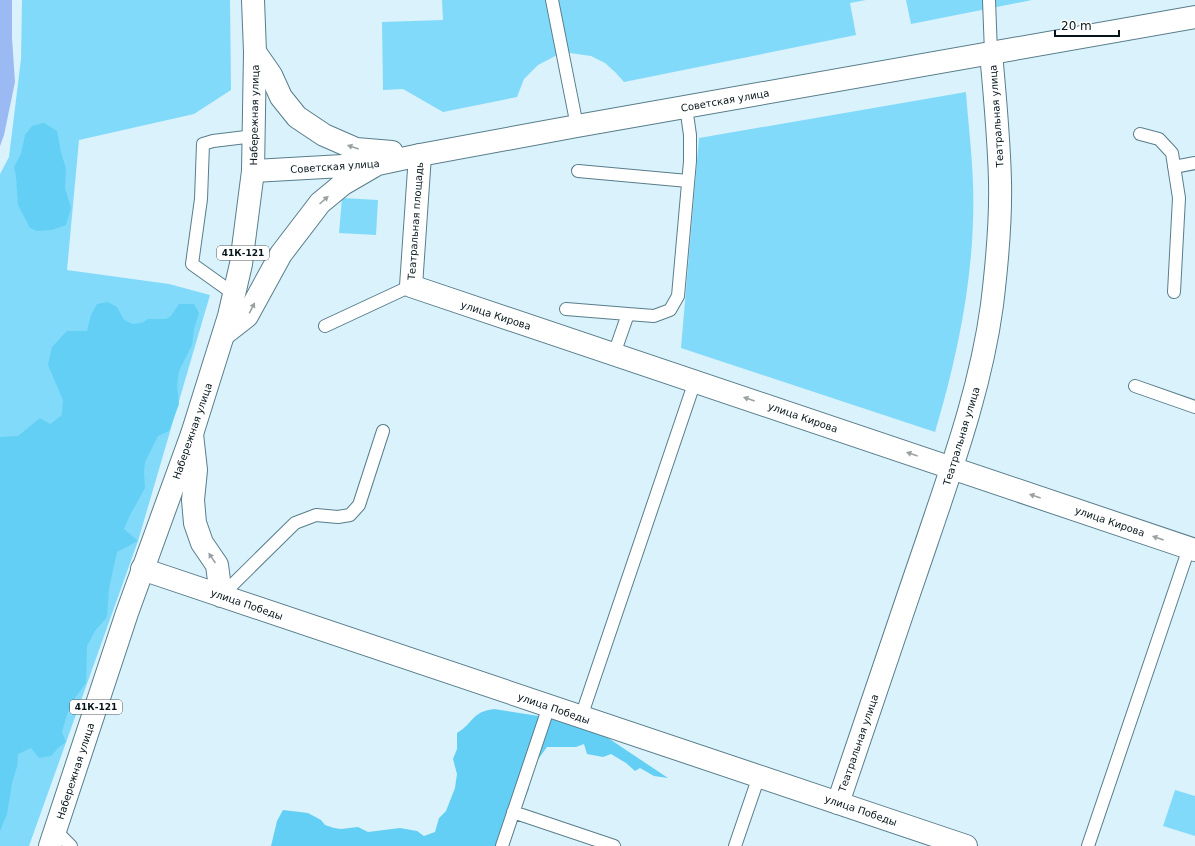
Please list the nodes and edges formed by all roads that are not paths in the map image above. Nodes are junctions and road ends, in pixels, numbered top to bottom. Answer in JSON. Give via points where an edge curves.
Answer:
{"nodes":[{"id":1,"x":253,"y":0,"type":"edge"},
{"id":2,"x":552,"y":0,"type":"edge"},
{"id":3,"x":989,"y":0,"type":"edge"},
{"id":4,"x":1195,"y":17,"type":"edge"},
{"id":5,"x":255,"y":52,"type":"junction"},
{"id":6,"x":991,"y":53,"type":"junction"},
{"id":7,"x":686,"y":107,"type":"junction"},
{"id":8,"x":577,"y":126,"type":"junction"},
{"id":9,"x":1140,"y":134,"type":"dead end"},
{"id":10,"x":254,"y":136,"type":"junction"},
{"id":11,"x":420,"y":155,"type":"junction"},
{"id":12,"x":1195,"y":163,"type":"edge"},
{"id":13,"x":378,"y":164,"type":"junction"},
{"id":14,"x":1174,"y":167,"type":"junction"},
{"id":15,"x":253,"y":171,"type":"junction"},
{"id":16,"x":578,"y":171,"type":"dead end"},
{"id":17,"x":688,"y":180,"type":"junction"},
{"id":18,"x":411,"y":286,"type":"junction"},
{"id":19,"x":1174,"y":292,"type":"dead end"},
{"id":20,"x":234,"y":294,"type":"junction"},
{"id":21,"x":566,"y":309,"type":"dead end"},
{"id":22,"x":628,"y":314,"type":"junction"},
{"id":23,"x":324,"y":326,"type":"dead end"},
{"id":24,"x":224,"y":334,"type":"junction"},
{"id":25,"x":614,"y":354,"type":"junction"},
{"id":26,"x":695,"y":381,"type":"junction"},
{"id":27,"x":1135,"y":386,"type":"dead end"},
{"id":28,"x":1195,"y":407,"type":"edge"},
{"id":29,"x":383,"y":431,"type":"dead end"},
{"id":30,"x":192,"y":434,"type":"junction"},
{"id":31,"x":952,"y":468,"type":"junction"},
{"id":32,"x":1192,"y":549,"type":"edge"},
{"id":33,"x":142,"y":569,"type":"junction"},
{"id":34,"x":221,"y":596,"type":"junction"},
{"id":35,"x":549,"y":706,"type":"junction"},
{"id":36,"x":581,"y":717,"type":"junction"},
{"id":37,"x":759,"y":776,"type":"junction"},
{"id":38,"x":838,"y":803,"type":"junction"},
{"id":39,"x":513,"y":812,"type":"junction"},
{"id":40,"x":53,"y":838,"type":"edge"},
{"id":41,"x":71,"y":846,"type":"edge"},
{"id":42,"x":502,"y":846,"type":"edge"},
{"id":43,"x":614,"y":846,"type":"edge"},
{"id":44,"x":735,"y":846,"type":"edge"},
{"id":45,"x":966,"y":846,"type":"edge"},
{"id":46,"x":1088,"y":846,"type":"edge"}],
"edges":[{"from":1,"to":5,"type":"street","name":"Набережная улица","number":"41К-121"},
{"from":2,"to":8,"type":"lane"},
{"from":3,"to":6,"type":"lane"},
{"from":4,"to":6,"type":"street","name":"Советская улица"},
{"from":5,"to":10,"type":"street","name":"Набережная улица","number":"41К-121"},
{"from":11,"to":5,"type":"street","one_way":true,"via":[[356,148],[324,135],[297,117],[281,97],[271,75]]},
{"from":6,"to":7,"type":"street","name":"Советская улица"},
{"from":6,"to":31,"type":"street","name":"Театральная улица","via":[[1000,182],[997,262],[982,362]]},
{"from":7,"to":8,"type":"street","name":"Советская улица"},
{"from":7,"to":17,"type":"lane","via":[[690,135]]},
{"from":8,"to":11,"type":"street","name":"Советская улица"},
{"from":9,"to":14,"type":"lane","via":[[1159,139],[1172,153]]},
{"from":10,"to":15,"type":"street","name":"Набережная улица","number":"41К-121"},
{"from":10,"to":20,"type":"lane","via":[[203,144],[201,198],[192,264]]},
{"from":11,"to":13,"type":"street","name":"Советская улица"},
{"from":11,"to":18,"type":"street","name":"Театральная площадь"},
{"from":12,"to":14,"type":"lane"},
{"from":13,"to":15,"type":"street","name":"Советская улица"},
{"from":24,"to":13,"type":"street","one_way":true,"via":[[247,316],[280,254],[320,203],[343,184]]},
{"from":14,"to":19,"type":"lane","via":[[1179,198]]},
{"from":15,"to":20,"type":"street","name":"Набережная улица","number":"41К-121","via":[[241,264]]},
{"from":16,"to":17,"type":"lane"},
{"from":17,"to":22,"type":"lane","via":[[678,296],[670,310],[654,316]]},
{"from":18,"to":23,"type":"lane"},
{"from":18,"to":25,"type":"street","name":"улица Кирова"},
{"from":20,"to":24,"type":"street","name":"Набережная улица","number":"41К-121"},
{"from":21,"to":22,"type":"lane"},
{"from":22,"to":25,"type":"lane"},
{"from":24,"to":30,"type":"street","name":"Набережная улица","number":"41К-121"},
{"from":25,"to":26,"type":"street","name":"улица Кирова"},
{"from":31,"to":26,"type":"street","name":"улица Кирова","one_way":true},
{"from":26,"to":36,"type":"lane"},
{"from":27,"to":28,"type":"lane"},
{"from":29,"to":34,"type":"lane","via":[[359,505],[350,515],[316,515],[295,523]]},
{"from":30,"to":33,"type":"street","name":"Набережная улица","number":"41К-121"},
{"from":34,"to":30,"type":"street","one_way":true,"via":[[217,566],[202,543],[195,523],[193,500],[196,470]]},
{"from":32,"to":31,"type":"street","name":"улица Кирова","one_way":true},
{"from":31,"to":38,"type":"street","name":"Театральная улица"},
{"from":32,"to":46,"type":"lane"},
{"from":33,"to":34,"type":"street","name":"улица Победы"},
{"from":33,"to":40,"type":"street","name":"Набережная улица","number":"41К-121"},
{"from":34,"to":35,"type":"street","name":"улица Победы"},
{"from":35,"to":36,"type":"street","name":"улица Победы"},
{"from":35,"to":39,"type":"lane"},
{"from":36,"to":37,"type":"street","name":"улица Победы"},
{"from":37,"to":38,"type":"street","name":"улица Победы"},
{"from":37,"to":44,"type":"lane"},
{"from":38,"to":45,"type":"street","name":"улица Победы"},
{"from":39,"to":42,"type":"lane"},
{"from":39,"to":43,"type":"lane"},
{"from":40,"to":41,"type":"lane"}]}
